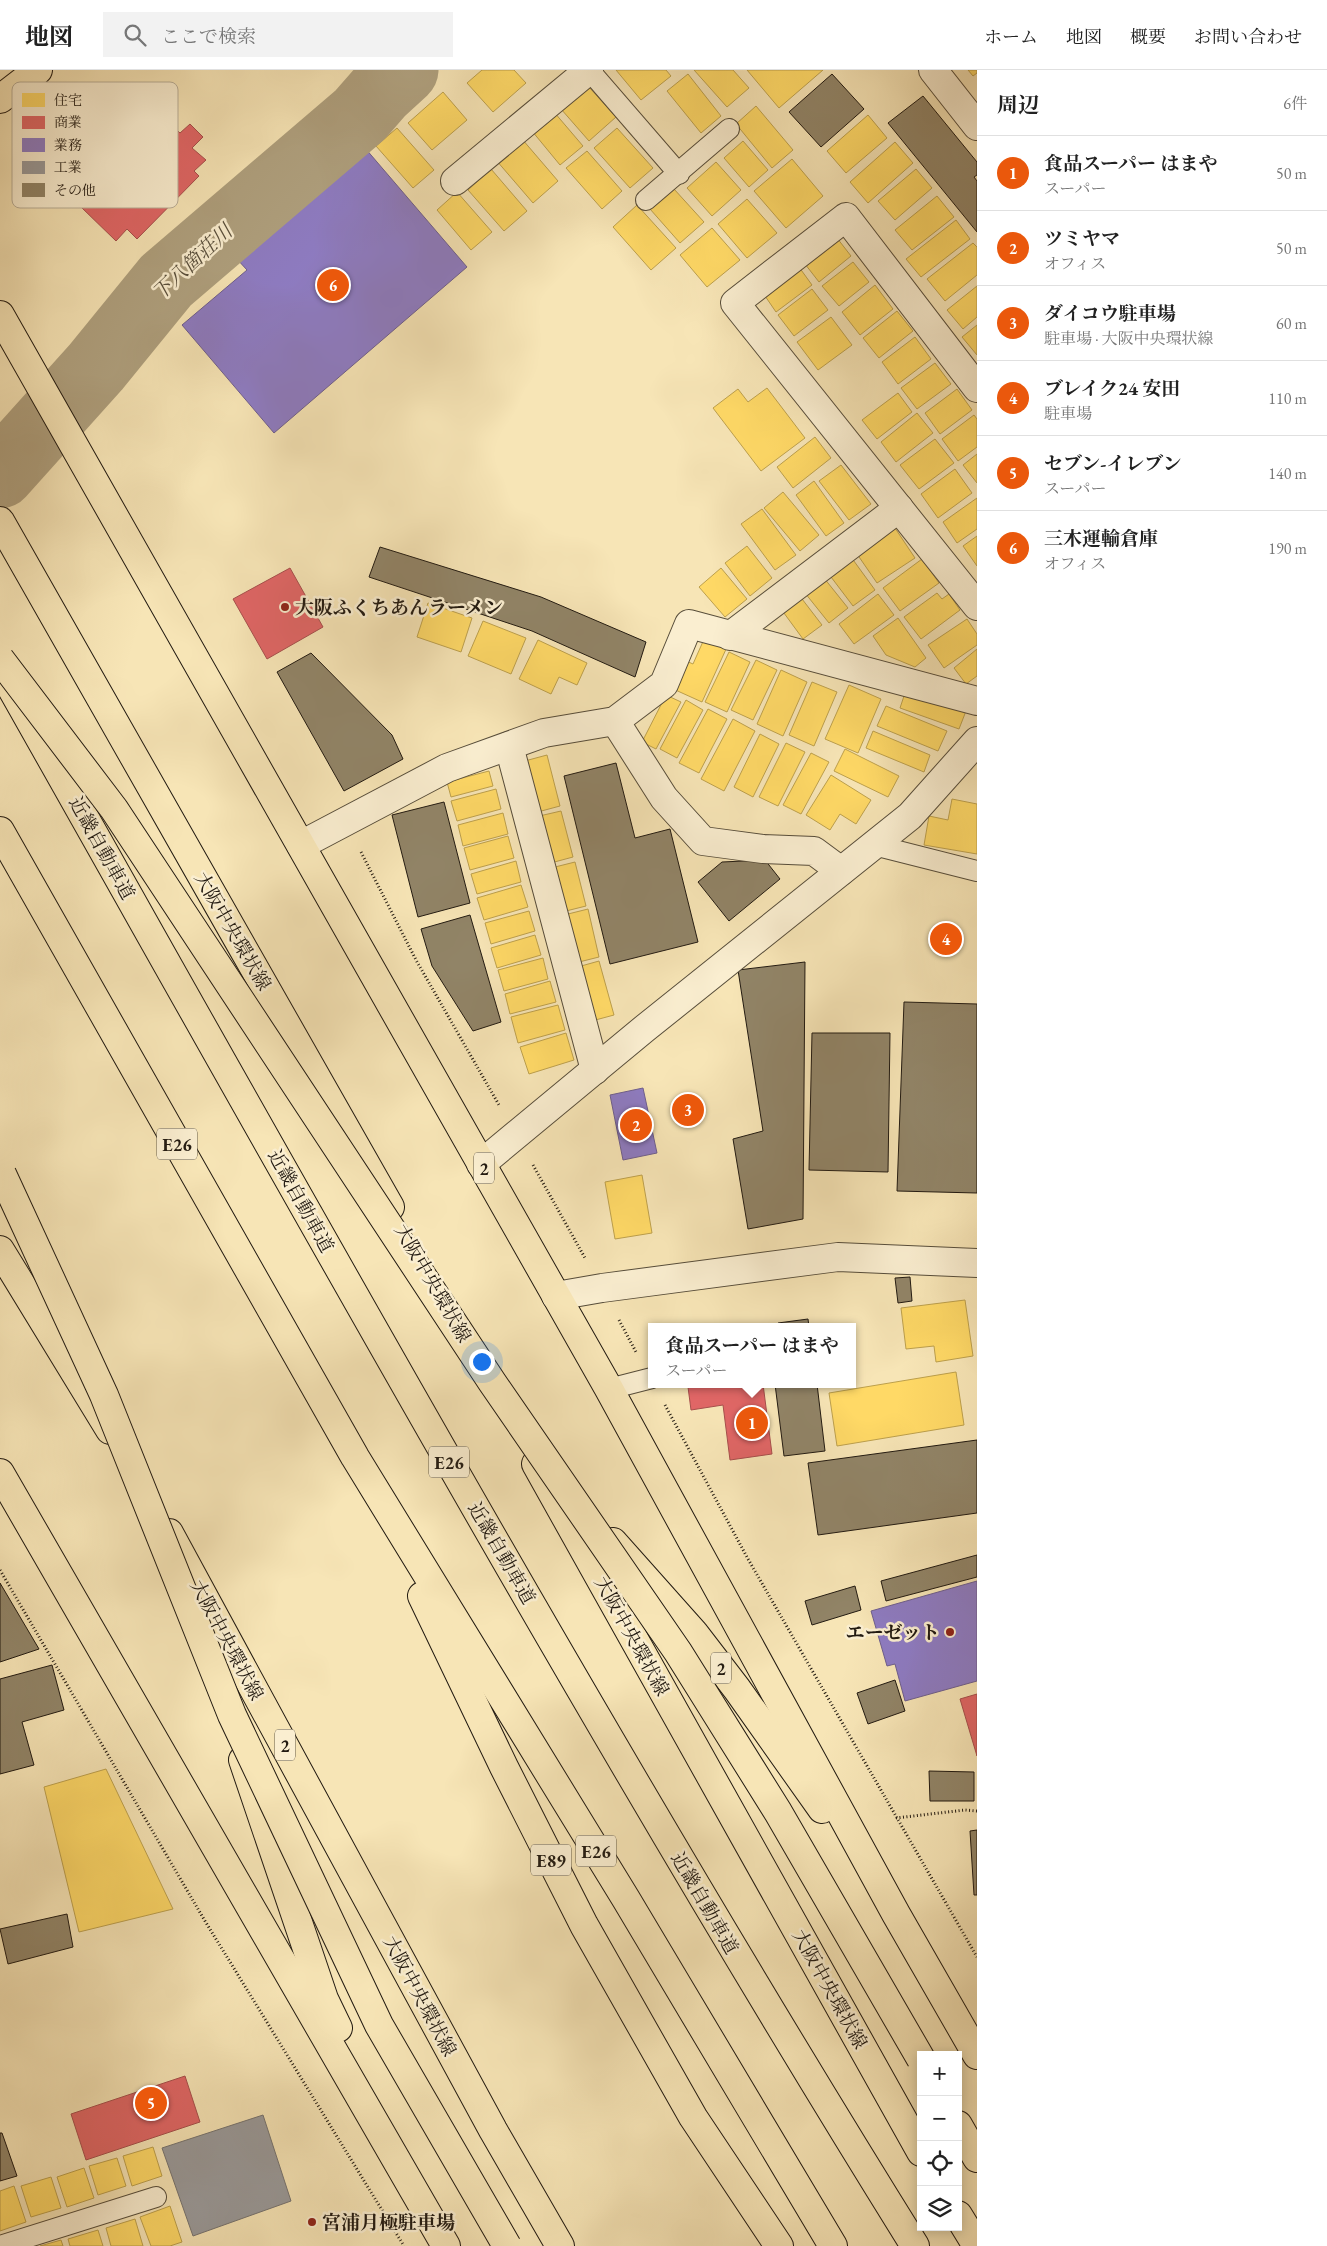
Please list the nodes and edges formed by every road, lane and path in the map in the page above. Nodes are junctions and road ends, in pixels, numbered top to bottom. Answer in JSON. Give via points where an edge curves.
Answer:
{"nodes":[{"id":1,"x":38,"y":70,"type":"edge"},
{"id":2,"x":589,"y":70,"type":"edge"},
{"id":3,"x":933,"y":70,"type":"edge"},
{"id":4,"x":22,"y":82,"type":"edge"},
{"id":5,"x":12,"y":90,"type":"edge"},
{"id":6,"x":0,"y":99,"type":"edge"},
{"id":7,"x":977,"y":126,"type":"edge"},
{"id":8,"x":730,"y":129,"type":"dead end"},
{"id":9,"x":679,"y":174,"type":"junction"},
{"id":10,"x":455,"y":181,"type":"dead end"},
{"id":11,"x":646,"y":200,"type":"dead end"},
{"id":12,"x":0,"y":315,"type":"edge"},
{"id":13,"x":977,"y":388,"type":"edge"},
{"id":14,"x":899,"y":508,"type":"junction"},
{"id":15,"x":0,"y":521,"type":"edge"},
{"id":16,"x":977,"y":606,"type":"edge"},
{"id":17,"x":730,"y":636,"type":"junction"},
{"id":18,"x":0,"y":659,"type":"edge"},
{"id":19,"x":0,"y":668,"type":"edge"},
{"id":20,"x":977,"y":701,"type":"edge"},
{"id":21,"x":615,"y":721,"type":"junction"},
{"id":22,"x":977,"y":741,"type":"edge"},
{"id":23,"x":509,"y":746,"type":"junction"},
{"id":24,"x":345,"y":820,"type":"junction"},
{"id":25,"x":0,"y":831,"type":"edge"},
{"id":26,"x":301,"y":845,"type":"junction"},
{"id":27,"x":874,"y":845,"type":"junction"},
{"id":28,"x":841,"y":871,"type":"junction"},
{"id":29,"x":977,"y":871,"type":"edge"},
{"id":30,"x":595,"y":1070,"type":"junction"},
{"id":31,"x":517,"y":1135,"type":"junction"},
{"id":32,"x":482,"y":1164,"type":"junction"},
{"id":33,"x":0,"y":1168,"type":"edge"},
{"id":34,"x":0,"y":1250,"type":"edge"},
{"id":35,"x":977,"y":1263,"type":"edge"},
{"id":36,"x":602,"y":1288,"type":"junction"},
{"id":37,"x":556,"y":1296,"type":"junction"},
{"id":38,"x":648,"y":1372,"type":"edge"},
{"id":39,"x":648,"y":1379,"type":"edge"},
{"id":40,"x":609,"y":1389,"type":"junction"},
{"id":41,"x":663,"y":1402,"type":"dead end"},
{"id":42,"x":522,"y":1440,"type":"junction"},
{"id":43,"x":355,"y":1457,"type":"junction"},
{"id":44,"x":0,"y":1473,"type":"edge"},
{"id":45,"x":174,"y":1542,"type":"junction"},
{"id":46,"x":0,"y":1570,"type":"edge"},
{"id":47,"x":977,"y":1811,"type":"edge"},
{"id":48,"x":896,"y":1818,"type":"junction"},
{"id":49,"x":896,"y":1914,"type":"junction"},
{"id":50,"x":977,"y":1957,"type":"edge"},
{"id":51,"x":917,"y":2052,"type":"edge"},
{"id":52,"x":977,"y":2055,"type":"edge"},
{"id":53,"x":962,"y":2132,"type":"edge"},
{"id":54,"x":917,"y":2145,"type":"edge"},
{"id":55,"x":977,"y":2158,"type":"edge"},
{"id":56,"x":415,"y":2193,"type":"junction"},
{"id":57,"x":156,"y":2198,"type":"dead end"},
{"id":58,"x":962,"y":2222,"type":"edge"},
{"id":59,"x":0,"y":2246,"type":"edge"},
{"id":60,"x":404,"y":2246,"type":"edge"},
{"id":61,"x":446,"y":2246,"type":"edge"},
{"id":62,"x":507,"y":2246,"type":"edge"},
{"id":63,"x":560,"y":2246,"type":"edge"},
{"id":64,"x":779,"y":2246,"type":"edge"},
{"id":65,"x":833,"y":2246,"type":"edge"},
{"id":66,"x":915,"y":2246,"type":"edge"},
{"id":67,"x":977,"y":2246,"type":"edge"}],
"edges":[{"from":1,"to":4,"type":"main road"},
{"from":2,"to":9,"type":"lane"},
{"from":2,"to":10,"type":"street"},
{"from":3,"to":7,"type":"street"},
{"from":5,"to":6,"type":"main road"},
{"from":8,"to":9,"type":"lane"},
{"from":9,"to":11,"type":"lane"},
{"from":12,"to":26,"type":"main road","number":"2"},
{"from":13,"to":14,"type":"street","via":[[846,217],[735,303]]},
{"from":14,"to":16,"type":"street"},
{"from":14,"to":17,"type":"street"},
{"from":15,"to":42,"type":"main road","name":"大阪中央環状線","number":"2"},
{"from":17,"to":20,"type":"street"},
{"from":17,"to":21,"type":"street","via":[[689,624],[664,684]]},
{"from":18,"to":51,"type":"main road","bridge":true,"via":[[114,809],[492,1382],[678,1652],[778,1812]]},
{"from":19,"to":66,"type":"main road","name":"近畿自動車道","number":"E26","via":[[421,1413],[639,1790],[743,1967]]},
{"from":21,"to":23,"type":"street","via":[[544,733]]},
{"from":21,"to":28,"type":"street","via":[[664,798],[702,841],[763,849],[814,851]]},
{"from":22,"to":27,"type":"street","via":[[910,816]]},
{"from":23,"to":24,"type":"street","via":[[447,768]]},
{"from":23,"to":30,"type":"street"},
{"from":24,"to":26,"type":"street"},
{"from":24,"to":31,"type":"path","via":[[416,960]]},
{"from":25,"to":43,"type":"main road","number":"E26"},
{"from":26,"to":32,"type":"main road","number":"2"},
{"from":27,"to":28,"type":"street"},
{"from":27,"to":29,"type":"lane"},
{"from":28,"to":30,"type":"street"},
{"from":30,"to":31,"type":"street"},
{"from":31,"to":32,"type":"street"},
{"from":31,"to":36,"type":"path"},
{"from":32,"to":37,"type":"main road","number":"2"},
{"from":33,"to":62,"type":"main road","bridge":true,"via":[[104,1395],[237,1724],[379,2025]]},
{"from":34,"to":45,"type":"main road","name":"大阪中央環状線","number":"2"},
{"from":35,"to":36,"type":"street","via":[[838,1257]]},
{"from":36,"to":37,"type":"street"},
{"from":36,"to":38,"type":"path"},
{"from":37,"to":40,"type":"main road","number":"2"},
{"from":39,"to":40,"type":"lane"},
{"from":40,"to":49,"type":"main road","number":"2"},
{"from":41,"to":48,"type":"path","via":[[748,1559]]},
{"from":42,"to":49,"type":"main road","number":"2","via":[[694,1633]]},
{"from":42,"to":54,"type":"main road","name":"大阪中央環状線","number":"2"},
{"from":43,"to":64,"type":"main road","number":"E89","via":[[499,1758],[584,1925],[693,2117]]},
{"from":43,"to":65,"type":"main road","number":"E26"},
{"from":44,"to":56,"type":"main road"},
{"from":45,"to":56,"type":"main road","via":[[324,1999]]},
{"from":45,"to":63,"type":"main road","name":"大阪中央環状線","number":"2","via":[[493,2130]]},
{"from":46,"to":60,"type":"path","via":[[210,1929]]},
{"from":47,"to":48,"type":"path"},
{"from":48,"to":50,"type":"path"},
{"from":49,"to":52,"type":"main road","number":"2"},
{"from":53,"to":55,"type":"main road"},
{"from":56,"to":61,"type":"main road"},
{"from":57,"to":59,"type":"lane"},
{"from":58,"to":67,"type":"main road"}]}
